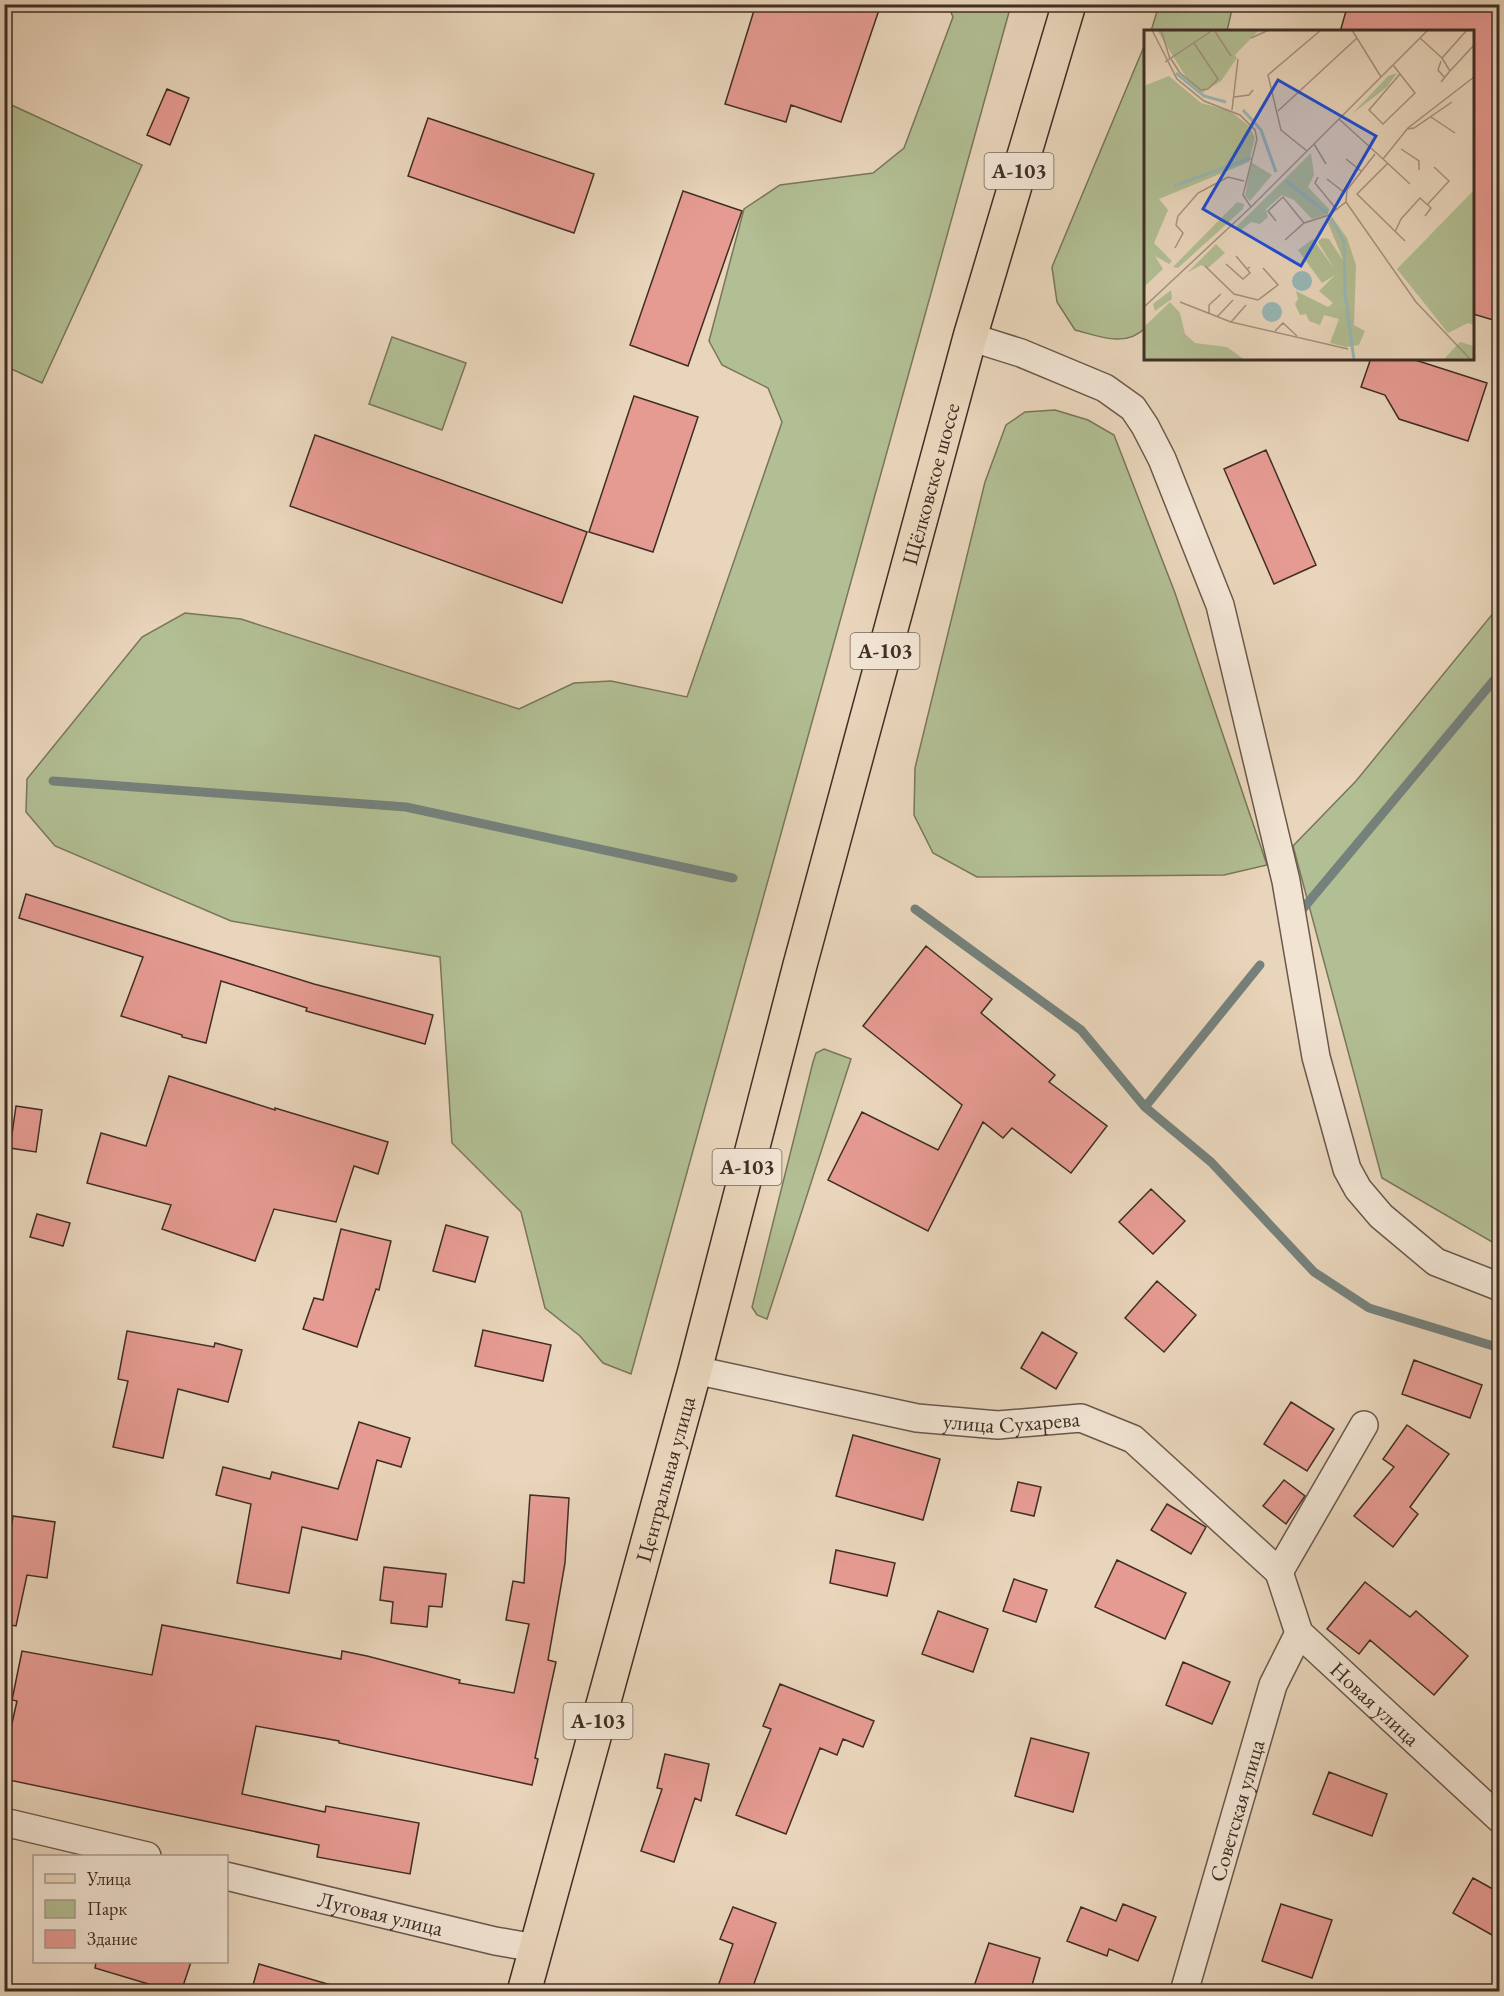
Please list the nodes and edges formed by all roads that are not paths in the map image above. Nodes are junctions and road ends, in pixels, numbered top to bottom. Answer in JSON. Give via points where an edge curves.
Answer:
{"nodes":[{"id":1,"x":1069,"y":4,"type":"edge"},
{"id":2,"x":970,"y":337,"type":"junction"},
{"id":3,"x":800,"y":965,"type":"joint"},
{"id":4,"x":1500,"y":1287,"type":"edge"},
{"id":5,"x":695,"y":1370,"type":"junction"},
{"id":6,"x":1364,"y":1425,"type":"dead end"},
{"id":7,"x":1279,"y":1572,"type":"junction"},
{"id":8,"x":1299,"y":1633,"type":"junction"},
{"id":9,"x":1500,"y":1819,"type":"edge"},
{"id":10,"x":4,"y":1822,"type":"edge"},
{"id":11,"x":139,"y":1855,"type":"edge"},
{"id":12,"x":228,"y":1876,"type":"edge"},
{"id":13,"x":536,"y":1948,"type":"junction"},
{"id":14,"x":524,"y":1992,"type":"edge"},
{"id":15,"x":1184,"y":1992,"type":"edge"}],
"edges":[{"from":1,"to":2,"type":"main road","name":"Щёлковское шоссе","number":"А-103"},
{"from":2,"to":3,"type":"main road","name":"Щёлковское шоссе","number":"А-103"},
{"from":2,"to":4,"type":"street","via":[[1021,353],[1105,388],[1133,408],[1145,426],[1221,605],[1286,880],[1316,1057],[1347,1169],[1381,1216],[1436,1262]]},
{"from":3,"to":5,"type":"main road","name":"Центральная улица","number":"А-103"},
{"from":5,"to":7,"type":"street","name":"улица Сухарева","via":[[917,1418],[998,1425],[1081,1418],[1133,1438]]},
{"from":5,"to":13,"type":"main road","name":"Центральная улица","number":"А-103"},
{"from":6,"to":7,"type":"street"},
{"from":7,"to":8,"type":"street","name":"Новая улица"},
{"from":8,"to":9,"type":"street","name":"Новая улица"},
{"from":8,"to":15,"type":"street","name":"Советская улица","via":[[1273,1685]]},
{"from":10,"to":11,"type":"street"},
{"from":12,"to":13,"type":"street","name":"Луговая улица"},
{"from":13,"to":14,"type":"main road","name":"Центральная улица","number":"А-103"}]}
